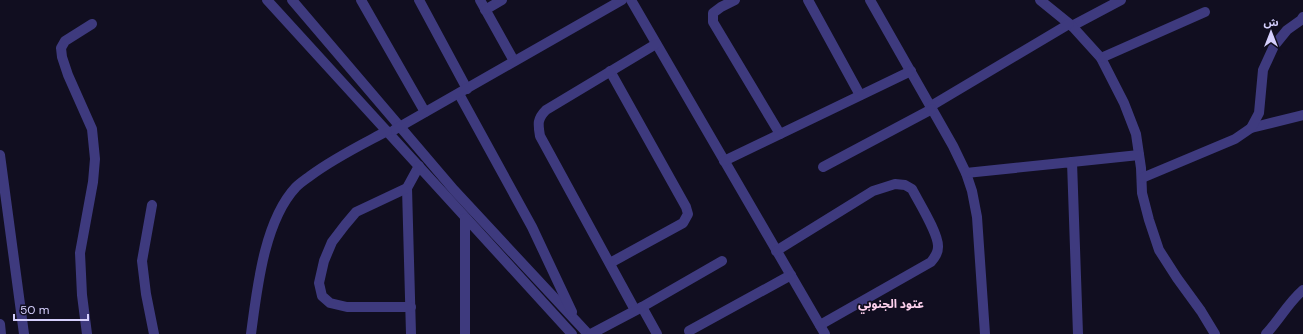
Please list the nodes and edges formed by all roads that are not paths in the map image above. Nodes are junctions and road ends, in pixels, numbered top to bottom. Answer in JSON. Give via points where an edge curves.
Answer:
{"nodes":[{"id":1,"x":267,"y":0,"type":"edge"},
{"id":2,"x":292,"y":0,"type":"edge"},
{"id":3,"x":361,"y":0,"type":"edge"},
{"id":4,"x":419,"y":0,"type":"edge"},
{"id":5,"x":480,"y":0,"type":"edge"},
{"id":6,"x":502,"y":0,"type":"edge"},
{"id":7,"x":622,"y":0,"type":"edge"},
{"id":8,"x":631,"y":0,"type":"edge"},
{"id":9,"x":735,"y":0,"type":"edge"},
{"id":10,"x":808,"y":0,"type":"edge"},
{"id":11,"x":870,"y":0,"type":"edge"},
{"id":12,"x":1040,"y":0,"type":"edge"},
{"id":13,"x":1122,"y":0,"type":"edge"},
{"id":14,"x":485,"y":10,"type":"junction"},
{"id":15,"x":1205,"y":12,"type":"dead end"},
{"id":16,"x":1303,"y":17,"type":"edge"},
{"id":17,"x":92,"y":24,"type":"dead end"},
{"id":18,"x":1071,"y":25,"type":"junction"},
{"id":19,"x":656,"y":44,"type":"junction"},
{"id":20,"x":1101,"y":58,"type":"junction"},
{"id":21,"x":514,"y":61,"type":"junction"},
{"id":22,"x":610,"y":71,"type":"junction"},
{"id":23,"x":911,"y":71,"type":"junction"},
{"id":24,"x":463,"y":91,"type":"junction"},
{"id":25,"x":860,"y":95,"type":"junction"},
{"id":26,"x":931,"y":107,"type":"junction"},
{"id":27,"x":424,"y":112,"type":"junction"},
{"id":28,"x":1303,"y":115,"type":"edge"},
{"id":29,"x":400,"y":127,"type":"junction"},
{"id":30,"x":1251,"y":128,"type":"junction"},
{"id":31,"x":388,"y":133,"type":"junction"},
{"id":32,"x":780,"y":134,"type":"junction"},
{"id":33,"x":0,"y":155,"type":"edge"},
{"id":34,"x":1139,"y":155,"type":"junction"},
{"id":35,"x":724,"y":161,"type":"junction"},
{"id":36,"x":1072,"y":162,"type":"junction"},
{"id":37,"x":419,"y":166,"type":"junction"},
{"id":38,"x":823,"y":167,"type":"dead end"},
{"id":39,"x":966,"y":173,"type":"junction"},
{"id":40,"x":1142,"y":178,"type":"junction"},
{"id":41,"x":407,"y":188,"type":"junction"},
{"id":42,"x":2,"y":190,"type":"edge"},
{"id":43,"x":152,"y":205,"type":"dead end"},
{"id":44,"x":466,"y":218,"type":"junction"},
{"id":45,"x":776,"y":251,"type":"junction"},
{"id":46,"x":722,"y":261,"type":"dead end"},
{"id":47,"x":610,"y":263,"type":"junction"},
{"id":48,"x":791,"y":275,"type":"junction"},
{"id":49,"x":1303,"y":290,"type":"edge"},
{"id":50,"x":410,"y":307,"type":"junction"},
{"id":51,"x":639,"y":309,"type":"junction"},
{"id":52,"x":576,"y":320,"type":"junction"},
{"id":53,"x":0,"y":324,"type":"edge"},
{"id":54,"x":822,"y":330,"type":"edge"},
{"id":55,"x":689,"y":331,"type":"dead end"},
{"id":56,"x":2,"y":334,"type":"edge"},
{"id":57,"x":24,"y":334,"type":"edge"},
{"id":58,"x":87,"y":334,"type":"edge"},
{"id":59,"x":154,"y":334,"type":"edge"},
{"id":60,"x":251,"y":334,"type":"edge"},
{"id":61,"x":411,"y":334,"type":"edge"},
{"id":62,"x":465,"y":334,"type":"edge"},
{"id":63,"x":572,"y":334,"type":"edge"},
{"id":64,"x":588,"y":334,"type":"edge"},
{"id":65,"x":591,"y":334,"type":"edge"},
{"id":66,"x":657,"y":334,"type":"edge"},
{"id":67,"x":985,"y":334,"type":"edge"},
{"id":68,"x":1078,"y":334,"type":"edge"},
{"id":69,"x":1215,"y":334,"type":"edge"},
{"id":70,"x":1266,"y":334,"type":"edge"}],
"edges":[{"from":1,"to":31,"type":"street"},
{"from":2,"to":29,"type":"street"},
{"from":3,"to":27,"type":"street"},
{"from":4,"to":24,"type":"street"},
{"from":5,"to":14,"type":"street"},
{"from":6,"to":14,"type":"street"},
{"from":7,"to":21,"type":"street"},
{"from":8,"to":19,"type":"street"},
{"from":9,"to":32,"type":"street","via":[[713,13],[713,22]]},
{"from":10,"to":25,"type":"street"},
{"from":11,"to":23,"type":"street"},
{"from":12,"to":18,"type":"street"},
{"from":13,"to":18,"type":"street"},
{"from":14,"to":21,"type":"street"},
{"from":15,"to":20,"type":"street"},
{"from":16,"to":30,"type":"street","via":[[1287,30],[1274,46],[1264,70],[1259,113]]},
{"from":17,"to":58,"type":"street","via":[[65,41],[61,48],[68,75],[92,129],[96,159],[80,253]]},
{"from":18,"to":20,"type":"street"},
{"from":18,"to":26,"type":"street"},
{"from":19,"to":22,"type":"street"},
{"from":19,"to":35,"type":"street"},
{"from":20,"to":34,"type":"street","via":[[1136,134]]},
{"from":21,"to":24,"type":"street"},
{"from":22,"to":47,"type":"street","via":[[546,110],[539,117],[538,126],[540,136]]},
{"from":22,"to":47,"type":"street","via":[[688,214],[683,223]]},
{"from":23,"to":25,"type":"street"},
{"from":23,"to":26,"type":"street"},
{"from":24,"to":27,"type":"street"},
{"from":24,"to":52,"type":"street"},
{"from":25,"to":32,"type":"street"},
{"from":26,"to":38,"type":"street"},
{"from":26,"to":39,"type":"street"},
{"from":27,"to":29,"type":"street"},
{"from":28,"to":30,"type":"street"},
{"from":29,"to":31,"type":"street"},
{"from":29,"to":52,"type":"street","via":[[454,190]]},
{"from":30,"to":40,"type":"street","via":[[1235,139]]},
{"from":31,"to":37,"type":"street"},
{"from":31,"to":60,"type":"street","via":[[324,166],[296,187],[280,209],[268,239]]},
{"from":32,"to":35,"type":"street"},
{"from":33,"to":42,"type":"street"},
{"from":34,"to":36,"type":"street"},
{"from":34,"to":40,"type":"street"},
{"from":35,"to":45,"type":"street"},
{"from":36,"to":39,"type":"street"},
{"from":36,"to":68,"type":"street"},
{"from":37,"to":41,"type":"street"},
{"from":37,"to":44,"type":"street"},
{"from":39,"to":67,"type":"street","via":[[977,217]]},
{"from":40,"to":69,"type":"street","via":[[1142,193],[1159,250]]},
{"from":41,"to":50,"type":"street"},
{"from":41,"to":50,"type":"street","via":[[356,212],[332,242],[319,283],[322,296],[330,303],[347,308]]},
{"from":42,"to":57,"type":"street"},
{"from":43,"to":59,"type":"street","via":[[142,261]]},
{"from":44,"to":62,"type":"street"},
{"from":44,"to":63,"type":"street"},
{"from":45,"to":48,"type":"street"},
{"from":45,"to":54,"type":"street","via":[[873,192],[895,184],[912,189],[936,236],[936,256],[932,262]]},
{"from":46,"to":51,"type":"street"},
{"from":47,"to":51,"type":"street"},
{"from":48,"to":54,"type":"street"},
{"from":48,"to":55,"type":"street"},
{"from":49,"to":70,"type":"street","via":[[1291,300]]},
{"from":50,"to":61,"type":"street"},
{"from":51,"to":65,"type":"street"},
{"from":51,"to":66,"type":"street"},
{"from":52,"to":64,"type":"street"},
{"from":53,"to":56,"type":"street"}]}
